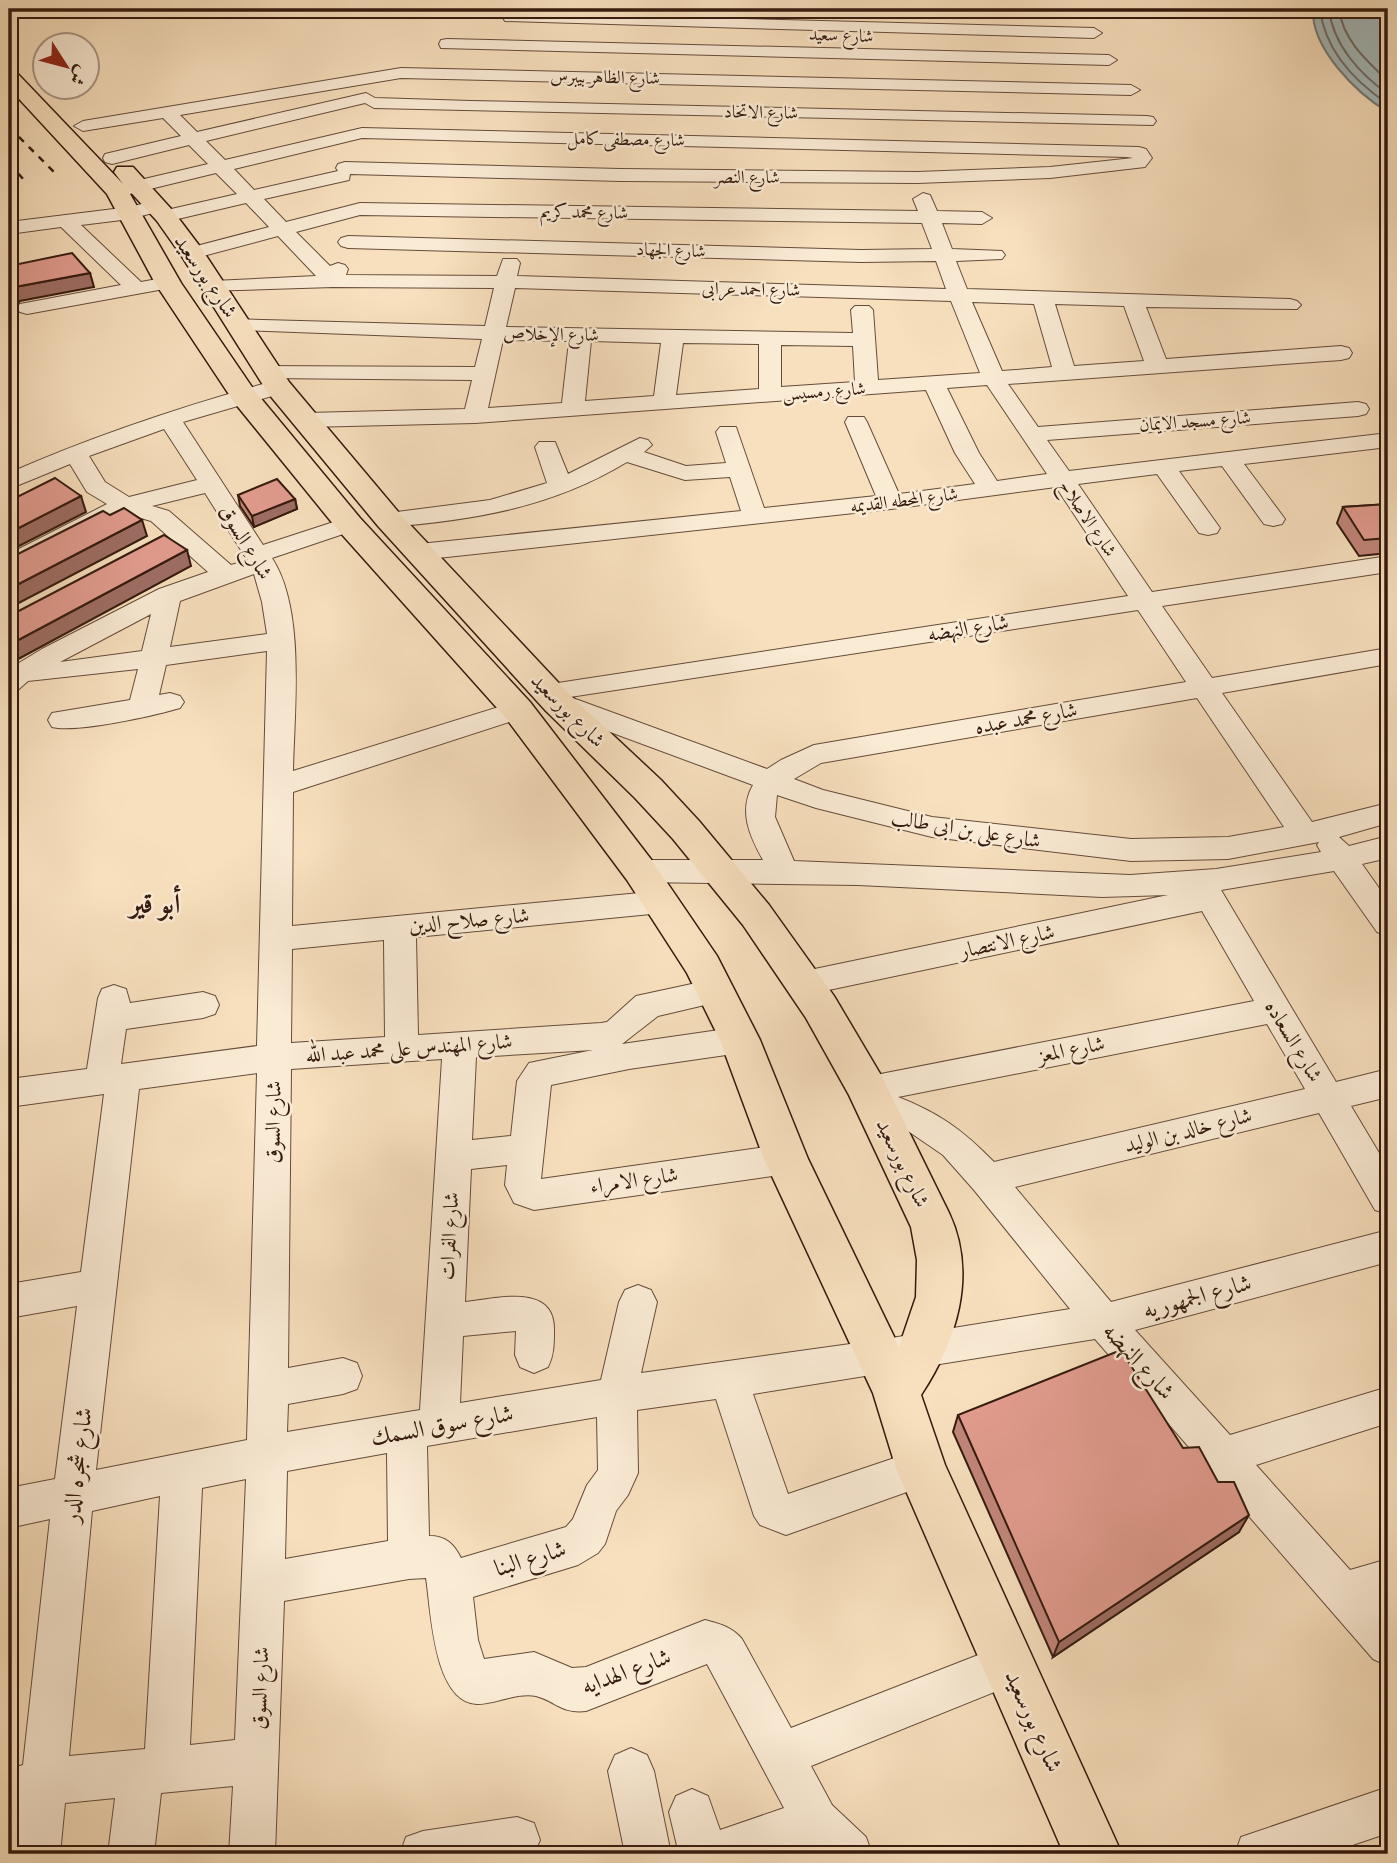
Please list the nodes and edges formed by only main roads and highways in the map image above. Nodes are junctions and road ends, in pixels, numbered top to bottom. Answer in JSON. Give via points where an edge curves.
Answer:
{"nodes":[{"id":1,"x":13,"y":67,"type":"edge"},
{"id":2,"x":32,"y":82,"type":"edge"},
{"id":3,"x":54,"y":102,"type":"edge"},
{"id":4,"x":56,"y":102,"type":"edge"},
{"id":5,"x":142,"y":202,"type":"junction"},
{"id":6,"x":923,"y":1350,"type":"road end"},
{"id":7,"x":1093,"y":1854,"type":"edge"}],
"edges":[{"from":1,"to":2,"type":"main road","name":"شارع بورسعيد"},
{"from":3,"to":5,"type":"main road","name":"شارع بورسعيد"},
{"from":4,"to":5,"type":"main road","name":"شارع بورسعيد","via":[[112,158]]},
{"from":5,"to":6,"type":"main road","name":"شارع بورسعيد","via":[[192,253],[273,379],[389,520],[553,697],[648,789],[720,870],[805,983],[870,1095],[933,1227],[940,1260],[939,1297]]},
{"from":5,"to":7,"type":"main road","name":"شارع بورسعيد","via":[[152,286],[349,524],[518,710],[640,871],[703,966],[740,1040],[786,1159],[887,1375],[921,1468]]}]}
